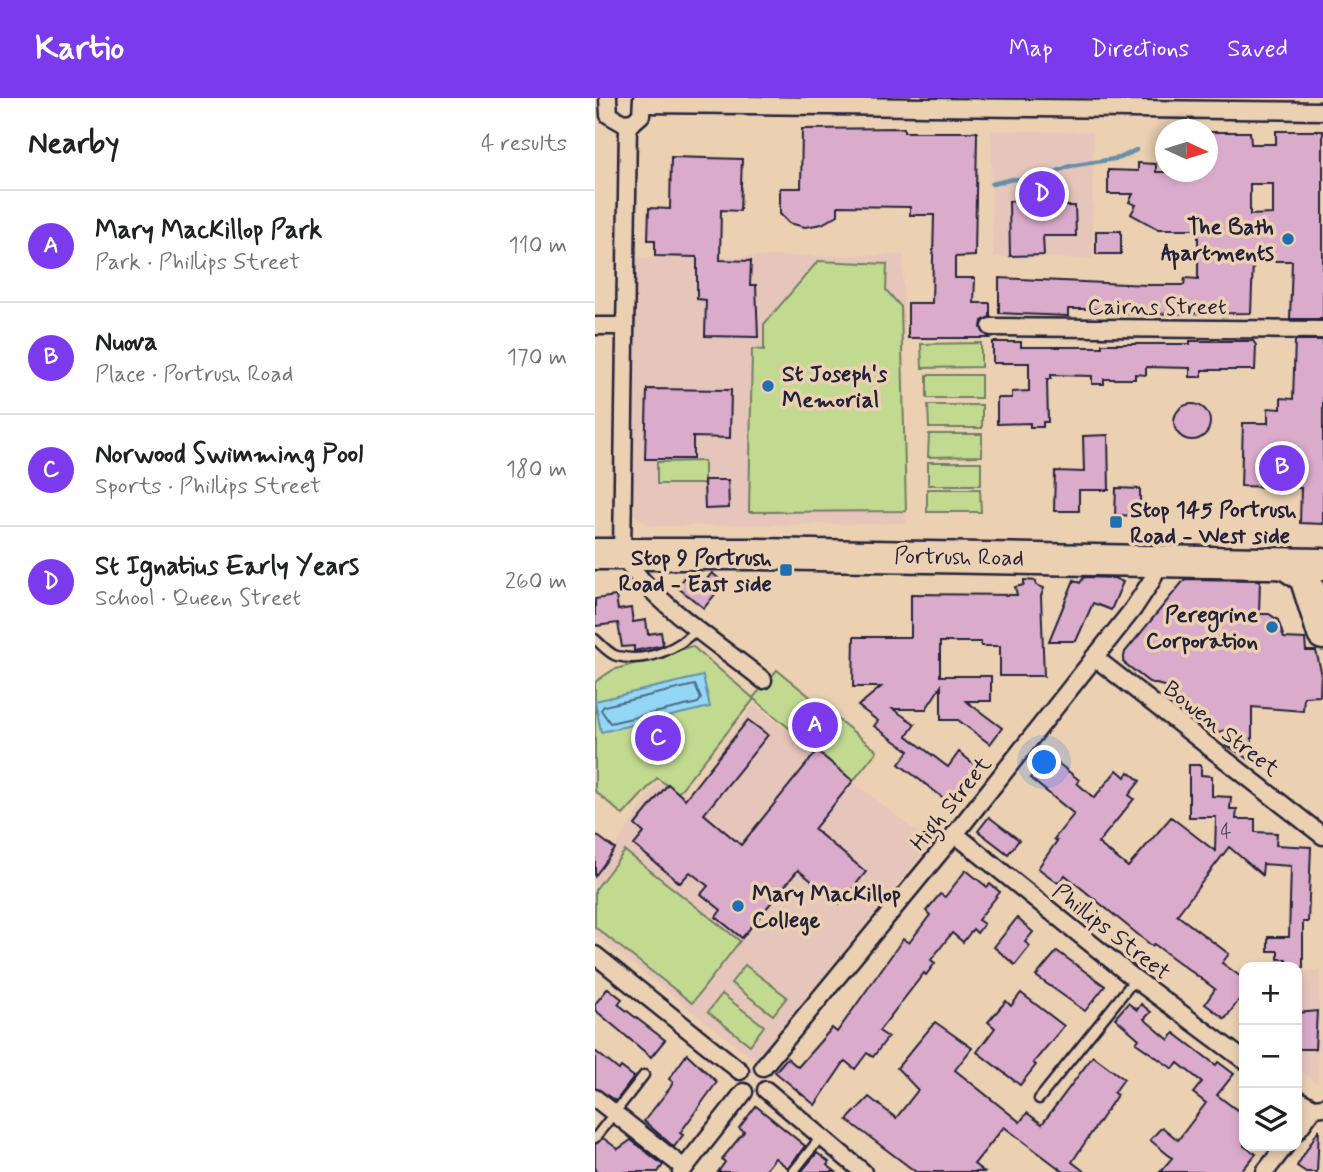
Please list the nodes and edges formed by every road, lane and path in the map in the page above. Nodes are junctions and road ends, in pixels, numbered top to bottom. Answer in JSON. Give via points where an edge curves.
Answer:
{"nodes":[{"id":1,"x":642,"y":101,"type":"edge"},
{"id":2,"x":603,"y":102,"type":"edge"},
{"id":3,"x":1323,"y":111,"type":"edge"},
{"id":4,"x":628,"y":123,"type":"junction"},
{"id":5,"x":595,"y":326,"type":"edge"},
{"id":6,"x":624,"y":326,"type":"junction"},
{"id":7,"x":991,"y":327,"type":"dead end"},
{"id":8,"x":1323,"y":330,"type":"edge"},
{"id":9,"x":1323,"y":544,"type":"edge"},
{"id":10,"x":608,"y":545,"type":"edge"},
{"id":11,"x":1160,"y":550,"type":"junction"},
{"id":12,"x":1285,"y":564,"type":"junction"},
{"id":13,"x":1323,"y":564,"type":"edge"},
{"id":14,"x":698,"y":627,"type":"junction"},
{"id":15,"x":1323,"y":634,"type":"edge"},
{"id":16,"x":595,"y":639,"type":"edge"},
{"id":17,"x":1094,"y":657,"type":"junction"},
{"id":18,"x":763,"y":680,"type":"dead end"},
{"id":19,"x":955,"y":834,"type":"junction"},
{"id":20,"x":1323,"y":836,"type":"edge"},
{"id":21,"x":595,"y":955,"type":"edge"},
{"id":22,"x":1135,"y":979,"type":"junction"},
{"id":23,"x":1239,"y":1056,"type":"edge"},
{"id":24,"x":763,"y":1067,"type":"junction"},
{"id":25,"x":740,"y":1071,"type":"junction"},
{"id":26,"x":644,"y":1075,"type":"dead end"},
{"id":27,"x":766,"y":1090,"type":"junction"},
{"id":28,"x":744,"y":1092,"type":"junction"},
{"id":29,"x":595,"y":1098,"type":"edge"},
{"id":30,"x":1039,"y":1099,"type":"dead end"},
{"id":31,"x":1318,"y":1108,"type":"edge"},
{"id":32,"x":614,"y":1113,"type":"junction"},
{"id":33,"x":1302,"y":1125,"type":"edge"},
{"id":34,"x":595,"y":1138,"type":"edge"},
{"id":35,"x":820,"y":1138,"type":"junction"},
{"id":36,"x":1281,"y":1151,"type":"edge"},
{"id":37,"x":683,"y":1170,"type":"edge"},
{"id":38,"x":793,"y":1172,"type":"edge"},
{"id":39,"x":863,"y":1172,"type":"edge"},
{"id":40,"x":1265,"y":1172,"type":"edge"}],
"edges":[{"from":1,"to":3,"type":"street"},
{"from":1,"to":4,"type":"street","via":[[641,115]]},
{"from":2,"to":4,"type":"street","via":[[613,119]]},
{"from":4,"to":6,"type":"street"},
{"from":5,"to":6,"type":"street"},
{"from":6,"to":10,"type":"street"},
{"from":7,"to":8,"type":"street","name":"Cairns Street"},
{"from":9,"to":11,"type":"highway","name":"Portrush Road"},
{"from":10,"to":11,"type":"highway","name":"Portrush Road"},
{"from":10,"to":14,"type":"street"},
{"from":11,"to":12,"type":"highway","name":"Portrush Road"},
{"from":11,"to":17,"type":"street","name":"High Street","via":[[1147,589]]},
{"from":12,"to":13,"type":"highway","name":"Portrush Road"},
{"from":12,"to":15,"type":"highway","via":[[1305,577]]},
{"from":14,"to":16,"type":"lane","via":[[669,649],[640,657],[615,656]]},
{"from":14,"to":18,"type":"street"},
{"from":17,"to":19,"type":"street","name":"High Street"},
{"from":17,"to":20,"type":"street","name":"Bowen Street"},
{"from":19,"to":22,"type":"street","name":"Phillips Street"},
{"from":19,"to":24,"type":"street","name":"High Street"},
{"from":21,"to":25,"type":"street"},
{"from":22,"to":23,"type":"street","name":"Phillips Street"},
{"from":22,"to":30,"type":"lane"},
{"from":24,"to":25,"type":"street","via":[[748,1065]]},
{"from":24,"to":27,"type":"street","via":[[770,1080]]},
{"from":25,"to":28,"type":"street","via":[[738,1080]]},
{"from":26,"to":32,"type":"lane"},
{"from":27,"to":28,"type":"street","via":[[758,1095]]},
{"from":27,"to":35,"type":"street"},
{"from":28,"to":37,"type":"street"},
{"from":29,"to":32,"type":"street"},
{"from":31,"to":33,"type":"street"},
{"from":32,"to":34,"type":"lane"},
{"from":32,"to":37,"type":"street"},
{"from":35,"to":38,"type":"lane"},
{"from":35,"to":39,"type":"street"},
{"from":36,"to":40,"type":"street"}]}
